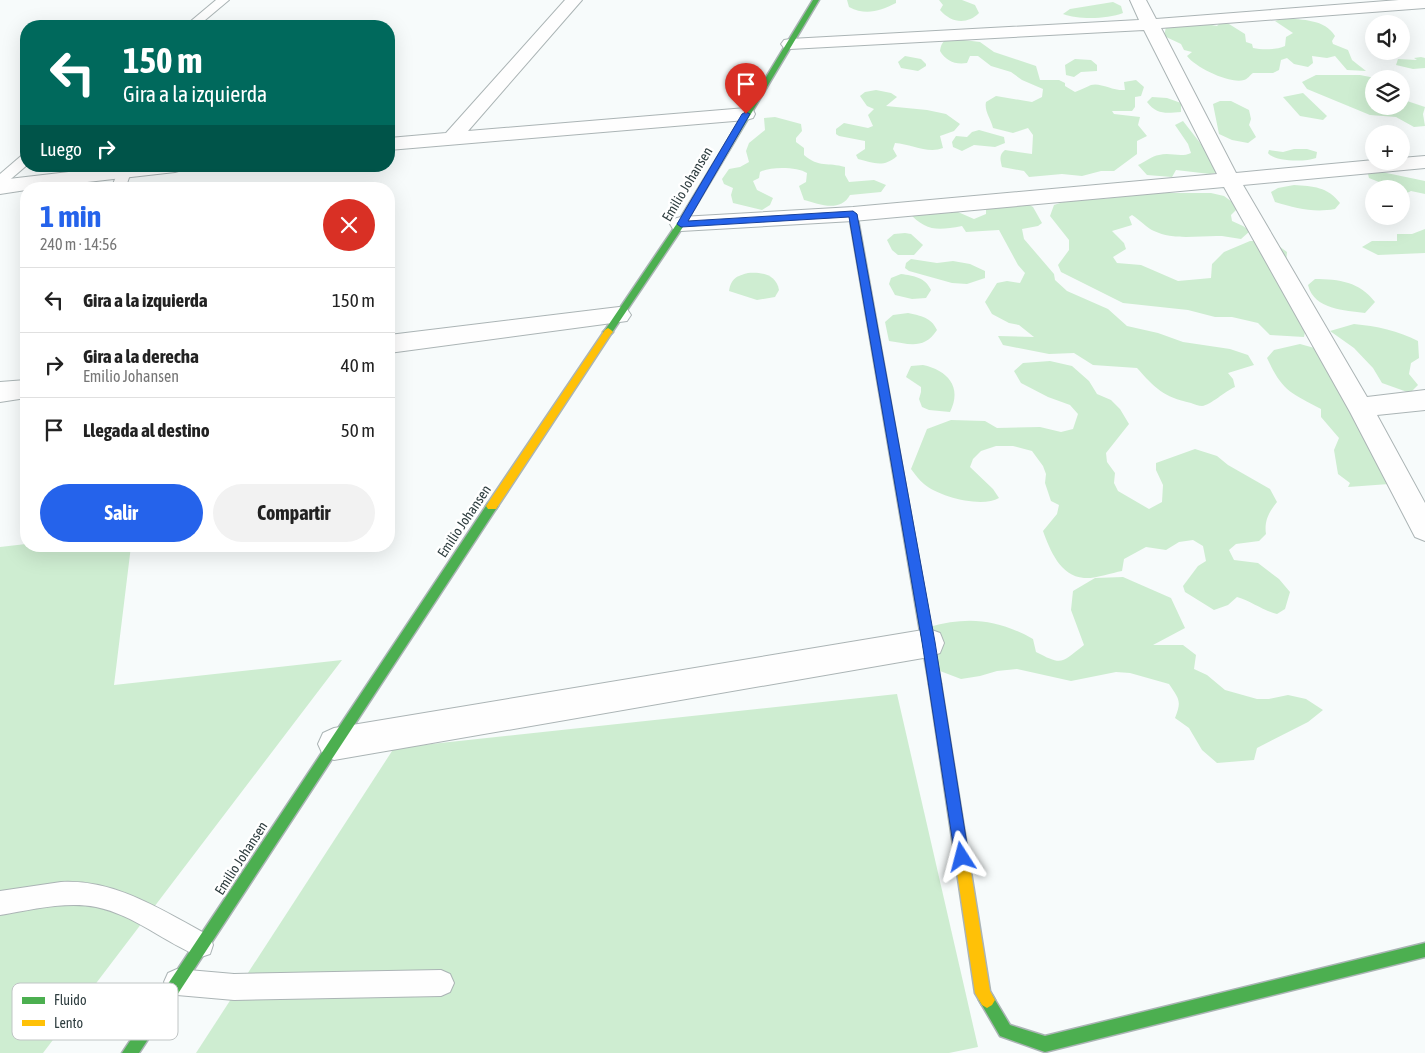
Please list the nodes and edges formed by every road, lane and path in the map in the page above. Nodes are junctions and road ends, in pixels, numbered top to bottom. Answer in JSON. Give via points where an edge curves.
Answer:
{"nodes":[{"id":1,"x":223,"y":0,"type":"edge"},
{"id":2,"x":574,"y":0,"type":"edge"},
{"id":3,"x":816,"y":0,"type":"edge"},
{"id":4,"x":1138,"y":0,"type":"edge"},
{"id":5,"x":1425,"y":3,"type":"edge"},
{"id":6,"x":198,"y":20,"type":"edge"},
{"id":7,"x":1152,"y":24,"type":"junction"},
{"id":8,"x":790,"y":44,"type":"junction"},
{"id":9,"x":746,"y":114,"type":"junction"},
{"id":10,"x":453,"y":137,"type":"junction"},
{"id":11,"x":395,"y":143,"type":"edge"},
{"id":12,"x":1425,"y":162,"type":"edge"},
{"id":13,"x":20,"y":165,"type":"edge"},
{"id":14,"x":152,"y":172,"type":"edge"},
{"id":15,"x":121,"y":180,"type":"edge"},
{"id":16,"x":1230,"y":180,"type":"junction"},
{"id":17,"x":0,"y":181,"type":"edge"},
{"id":18,"x":86,"y":182,"type":"edge"},
{"id":19,"x":20,"y":186,"type":"edge"},
{"id":20,"x":0,"y":187,"type":"edge"},
{"id":21,"x":853,"y":214,"type":"junction"},
{"id":22,"x":681,"y":224,"type":"junction"},
{"id":23,"x":619,"y":315,"type":"junction"},
{"id":24,"x":395,"y":343,"type":"edge"},
{"id":25,"x":20,"y":390,"type":"edge"},
{"id":26,"x":0,"y":392,"type":"edge"},
{"id":27,"x":1425,"y":400,"type":"edge"},
{"id":28,"x":1360,"y":407,"type":"junction"},
{"id":29,"x":1425,"y":529,"type":"edge"},
{"id":30,"x":929,"y":642,"type":"junction"},
{"id":31,"x":334,"y":744,"type":"junction"},
{"id":32,"x":0,"y":903,"type":"edge"},
{"id":33,"x":201,"y":945,"type":"junction"},
{"id":34,"x":1425,"y":950,"type":"edge"},
{"id":35,"x":177,"y":982,"type":"joint"},
{"id":36,"x":441,"y":983,"type":"dead end"},
{"id":37,"x":139,"y":1040,"type":"edge"},
{"id":38,"x":130,"y":1053,"type":"edge"}],
"edges":[{"from":1,"to":6,"type":"lane"},
{"from":2,"to":10,"type":"street"},
{"from":3,"to":8,"type":"street","name":"Emilio Johansen"},
{"from":4,"to":7,"type":"street"},
{"from":5,"to":7,"type":"street"},
{"from":7,"to":8,"type":"street"},
{"from":7,"to":16,"type":"street"},
{"from":8,"to":9,"type":"street","name":"Emilio Johansen"},
{"from":9,"to":10,"type":"street"},
{"from":9,"to":22,"type":"street","name":"Emilio Johansen"},
{"from":10,"to":11,"type":"street"},
{"from":12,"to":16,"type":"street"},
{"from":13,"to":17,"type":"lane"},
{"from":14,"to":15,"type":"street"},
{"from":15,"to":18,"type":"street"},
{"from":16,"to":21,"type":"street"},
{"from":16,"to":28,"type":"street"},
{"from":19,"to":20,"type":"street"},
{"from":21,"to":22,"type":"street"},
{"from":21,"to":30,"type":"street"},
{"from":22,"to":23,"type":"street","name":"Emilio Johansen"},
{"from":23,"to":24,"type":"street"},
{"from":23,"to":31,"type":"street","name":"Emilio Johansen"},
{"from":25,"to":26,"type":"street"},
{"from":27,"to":28,"type":"street"},
{"from":28,"to":29,"type":"street"},
{"from":30,"to":31,"type":"street"},
{"from":30,"to":34,"type":"street","via":[[983,993],[1005,1031],[1045,1044]]},
{"from":31,"to":33,"type":"street","name":"Emilio Johansen"},
{"from":32,"to":33,"type":"lane","via":[[70,893],[96,895],[121,903]]},
{"from":33,"to":35,"type":"street","name":"Emilio Johansen"},
{"from":35,"to":36,"type":"lane","via":[[234,987]]},
{"from":37,"to":38,"type":"street","name":"Emilio Johansen"}]}
